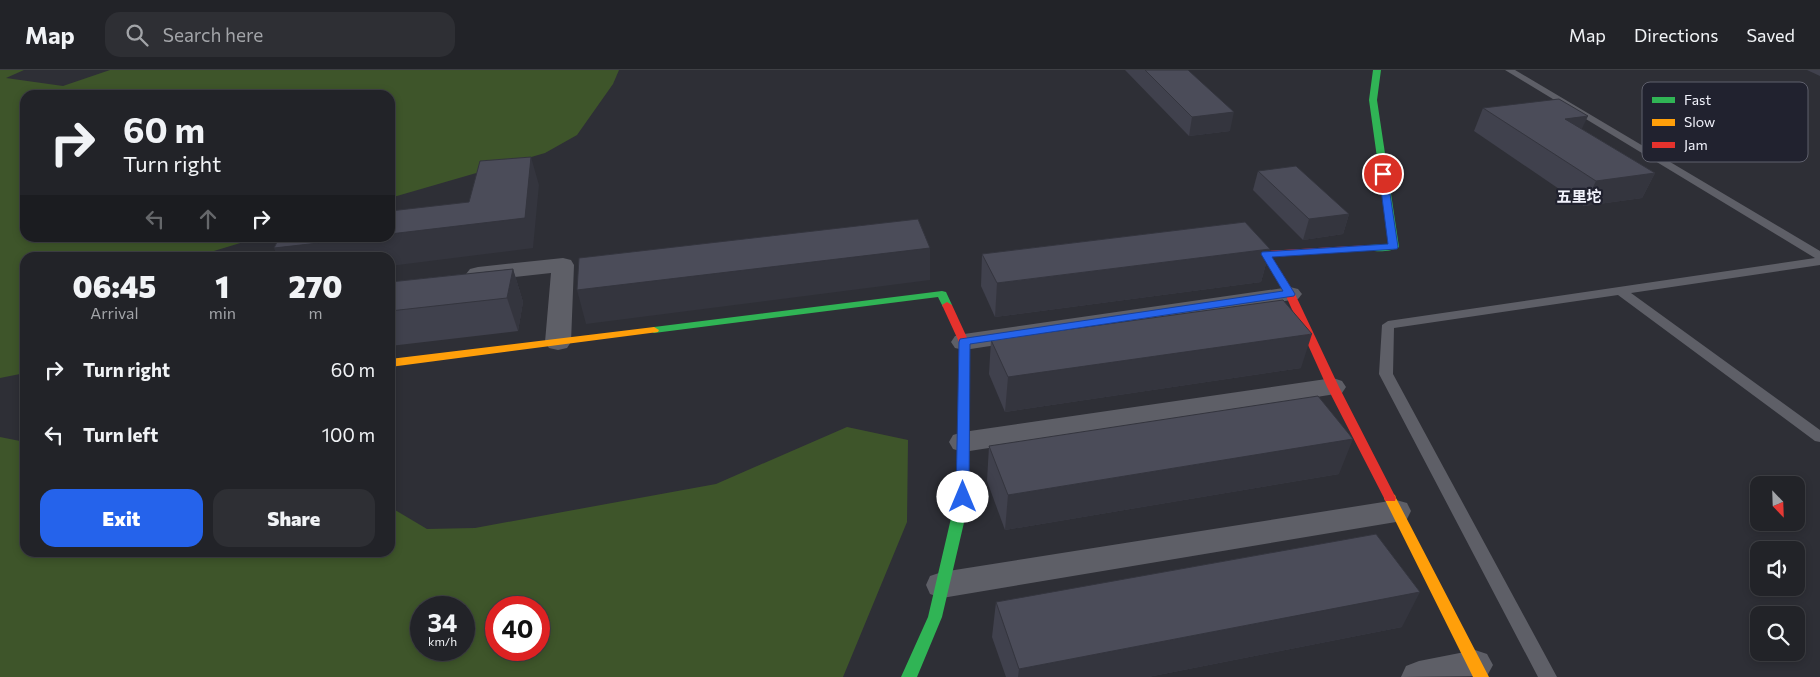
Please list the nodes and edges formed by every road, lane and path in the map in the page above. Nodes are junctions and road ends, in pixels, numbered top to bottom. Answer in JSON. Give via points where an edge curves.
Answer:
{"nodes":[{"id":1,"x":1377,"y":70,"type":"edge"},
{"id":2,"x":1509,"y":70,"type":"edge"},
{"id":3,"x":1642,"y":150,"type":"edge"},
{"id":4,"x":1663,"y":162,"type":"edge"},
{"id":5,"x":1820,"y":256,"type":"edge"},
{"id":6,"x":1820,"y":261,"type":"edge"},
{"id":7,"x":457,"y":276,"type":"edge"},
{"id":8,"x":1621,"y":290,"type":"junction"},
{"id":9,"x":1290,"y":294,"type":"junction"},
{"id":10,"x":558,"y":342,"type":"junction"},
{"id":11,"x":964,"y":342,"type":"junction"},
{"id":12,"x":395,"y":362,"type":"edge"},
{"id":13,"x":1333,"y":387,"type":"junction"},
{"id":14,"x":1818,"y":433,"type":"edge"},
{"id":15,"x":963,"y":442,"type":"junction"},
{"id":16,"x":1396,"y":511,"type":"junction"},
{"id":17,"x":942,"y":585,"type":"junction"},
{"id":18,"x":1478,"y":671,"type":"edge"},
{"id":19,"x":909,"y":677,"type":"edge"},
{"id":20,"x":1419,"y":677,"type":"edge"},
{"id":21,"x":1548,"y":677,"type":"edge"}],
"edges":[{"from":1,"to":9,"type":"street","via":[[1372,100],[1394,247],[1266,254]]},
{"from":2,"to":3,"type":"lane"},
{"from":4,"to":5,"type":"lane"},
{"from":6,"to":8,"type":"lane"},
{"from":7,"to":10,"type":"street","via":[[563,265]]},
{"from":8,"to":14,"type":"lane"},
{"from":8,"to":21,"type":"lane","via":[[1388,325],[1386,374]]},
{"from":9,"to":11,"type":"street"},
{"from":9,"to":13,"type":"street"},
{"from":10,"to":11,"type":"street","via":[[942,294]]},
{"from":10,"to":12,"type":"street"},
{"from":11,"to":15,"type":"street"},
{"from":13,"to":15,"type":"street"},
{"from":13,"to":16,"type":"street"},
{"from":15,"to":17,"type":"street","via":[[963,497]]},
{"from":16,"to":17,"type":"street"},
{"from":16,"to":18,"type":"street"},
{"from":17,"to":19,"type":"street","via":[[935,617]]},
{"from":18,"to":20,"type":"street"}]}
